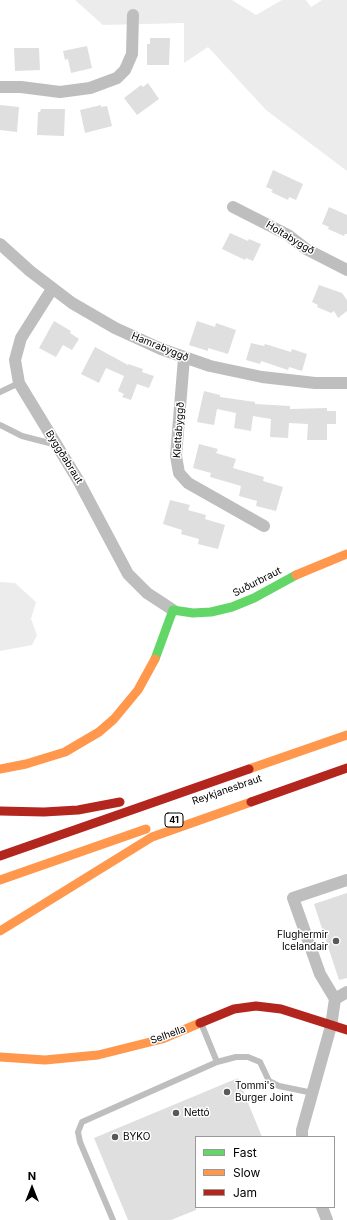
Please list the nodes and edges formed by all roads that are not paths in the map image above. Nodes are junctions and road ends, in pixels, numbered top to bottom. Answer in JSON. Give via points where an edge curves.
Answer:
{"nodes":[{"id":1,"x":133,"y":15,"type":"dead end"},
{"id":2,"x":0,"y":87,"type":"edge"},
{"id":3,"x":233,"y":207,"type":"dead end"},
{"id":4,"x":0,"y":244,"type":"edge"},
{"id":5,"x":347,"y":270,"type":"edge"},
{"id":6,"x":52,"y":288,"type":"junction"},
{"id":7,"x":184,"y":358,"type":"junction"},
{"id":8,"x":19,"y":383,"type":"junction"},
{"id":9,"x":347,"y":383,"type":"edge"},
{"id":10,"x":0,"y":392,"type":"edge"},
{"id":11,"x":0,"y":425,"type":"edge"},
{"id":12,"x":58,"y":446,"type":"junction"},
{"id":13,"x":264,"y":526,"type":"dead end"},
{"id":14,"x":347,"y":554,"type":"edge"},
{"id":15,"x":174,"y":610,"type":"junction"},
{"id":16,"x":347,"y":734,"type":"edge"},
{"id":17,"x":347,"y":760,"type":"edge"},
{"id":18,"x":347,"y":768,"type":"edge"},
{"id":19,"x":0,"y":769,"type":"edge"},
{"id":20,"x":0,"y":811,"type":"edge"},
{"id":21,"x":0,"y":856,"type":"edge"},
{"id":22,"x":0,"y":880,"type":"edge"},
{"id":23,"x":347,"y":880,"type":"edge"},
{"id":24,"x":0,"y":931,"type":"edge"},
{"id":25,"x":347,"y":992,"type":"edge"},
{"id":26,"x":335,"y":999,"type":"junction"},
{"id":27,"x":200,"y":1022,"type":"junction"},
{"id":28,"x":331,"y":1026,"type":"junction"},
{"id":29,"x":347,"y":1030,"type":"edge"},
{"id":30,"x":0,"y":1057,"type":"edge"},
{"id":31,"x":217,"y":1062,"type":"junction"},
{"id":32,"x":313,"y":1093,"type":"junction"},
{"id":33,"x":302,"y":1136,"type":"edge"},
{"id":34,"x":322,"y":1208,"type":"edge"},
{"id":35,"x":113,"y":1220,"type":"edge"},
{"id":36,"x":327,"y":1220,"type":"edge"}],
"edges":[{"from":1,"to":2,"type":"street","via":[[132,54],[125,70],[117,78],[90,88],[60,92]]},
{"from":3,"to":5,"type":"street","name":"Holtabyggð","via":[[288,234],[306,249]]},
{"from":4,"to":6,"type":"street","name":"Hamrabyggð"},
{"from":6,"to":7,"type":"street","name":"Hamrabyggð","via":[[115,328]]},
{"from":6,"to":8,"type":"street","name":"Byggðabraut","via":[[20,338],[15,360]]},
{"from":7,"to":9,"type":"street","name":"Hamrabyggð","via":[[262,377],[315,383]]},
{"from":7,"to":13,"type":"street","name":"Klettabyggð","via":[[176,456],[179,473],[188,483]]},
{"from":8,"to":10,"type":"lane"},
{"from":8,"to":12,"type":"street","name":"Byggðabraut"},
{"from":11,"to":12,"type":"lane","via":[[22,436]]},
{"from":12,"to":15,"type":"street","name":"Byggðabraut","via":[[128,574],[147,593]]},
{"from":14,"to":15,"type":"main road","name":"Suðurbraut","via":[[294,576],[232,607],[199,613]]},
{"from":15,"to":19,"type":"main road","via":[[148,674],[138,690],[99,732],[65,752]]},
{"from":16,"to":20,"type":"main road","via":[[275,752],[154,794],[112,805],[44,812]]},
{"from":16,"to":21,"type":"main road","name":"Reykjanesbraut","number":"41"},
{"from":17,"to":22,"type":"main road","name":"Reykjanesbraut","number":"41"},
{"from":18,"to":24,"type":"main road","via":[[152,838]]},
{"from":23,"to":26,"type":"street","via":[[293,898],[320,974]]},
{"from":25,"to":26,"type":"street"},
{"from":26,"to":28,"type":"street"},
{"from":27,"to":28,"type":"main road","name":"Selhella","via":[[234,1009],[269,1007],[296,1013]]},
{"from":27,"to":30,"type":"main road","name":"Selhella","via":[[162,1039],[98,1055],[44,1060]]},
{"from":27,"to":31,"type":"lane"},
{"from":28,"to":29,"type":"main road","name":"Selhella"},
{"from":28,"to":32,"type":"street"},
{"from":31,"to":32,"type":"lane","via":[[248,1057],[260,1062],[269,1081],[279,1086]]},
{"from":31,"to":35,"type":"lane","via":[[82,1122],[78,1132],[80,1142]]},
{"from":32,"to":33,"type":"street"},
{"from":34,"to":36,"type":"street"}]}
